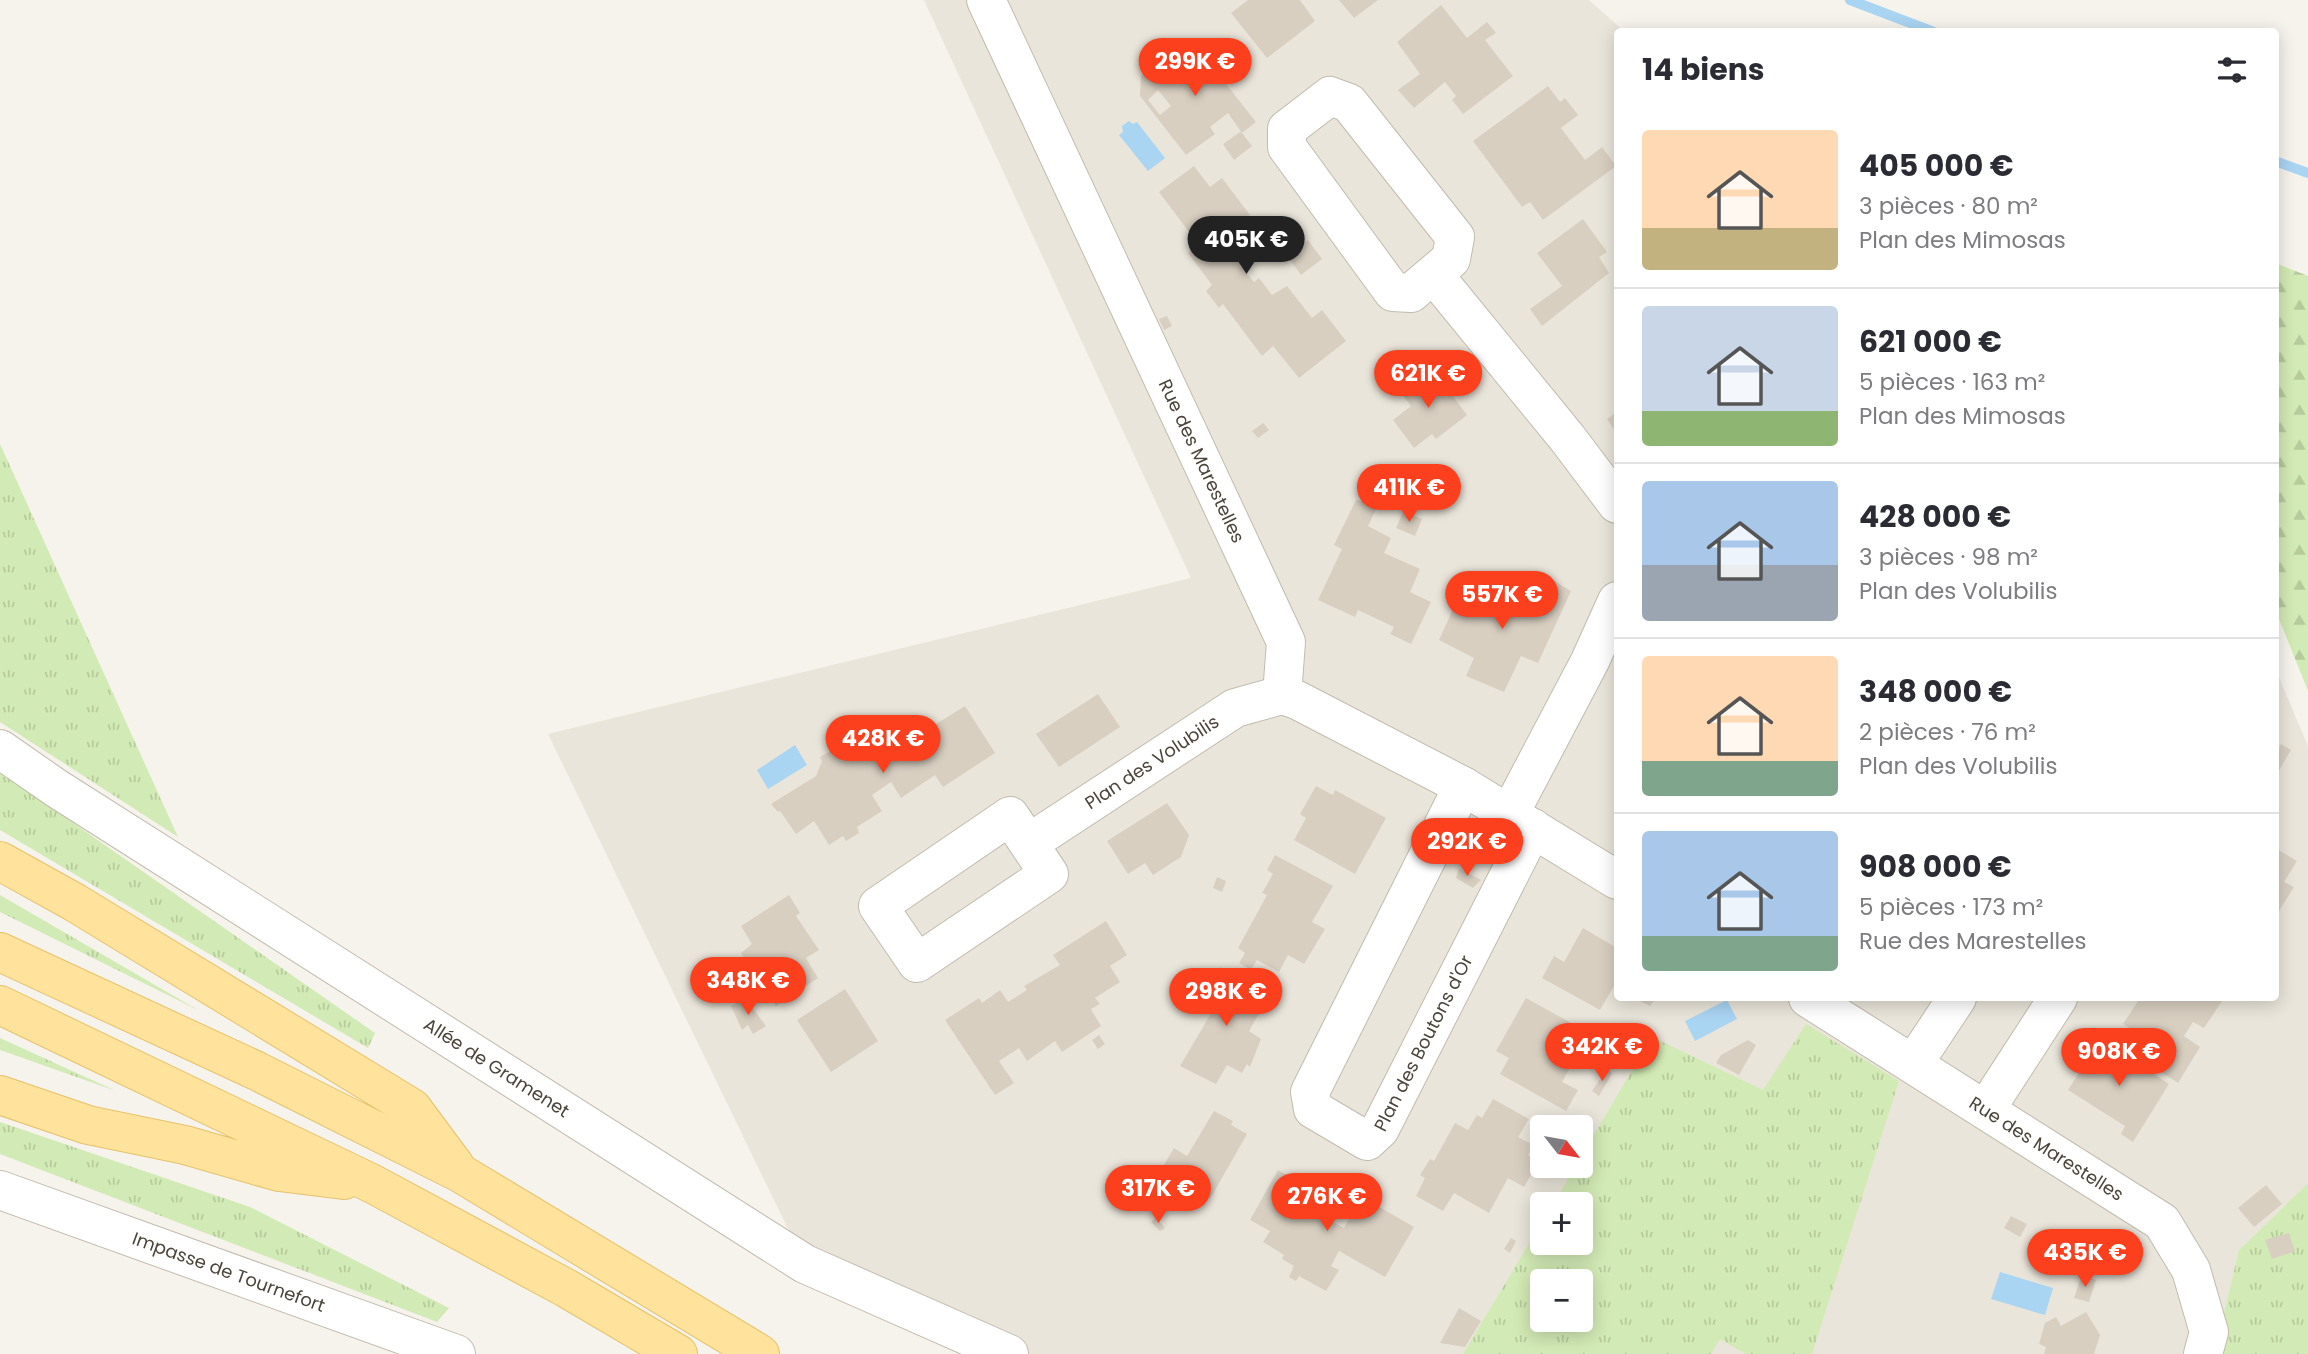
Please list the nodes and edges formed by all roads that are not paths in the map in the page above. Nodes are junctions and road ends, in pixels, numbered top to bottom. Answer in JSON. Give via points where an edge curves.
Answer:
{"nodes":[{"id":1,"x":986,"y":0,"type":"edge"},
{"id":2,"x":1434,"y":275,"type":"junction"},
{"id":3,"x":1614,"y":500,"type":"edge"},
{"id":4,"x":1614,"y":608,"type":"edge"},
{"id":5,"x":1282,"y":695,"type":"junction"},
{"id":6,"x":0,"y":750,"type":"edge"},
{"id":7,"x":1463,"y":786,"type":"junction"},
{"id":8,"x":1522,"y":820,"type":"junction"},
{"id":9,"x":1029,"y":844,"type":"dead end"},
{"id":10,"x":0,"y":861,"type":"edge"},
{"id":11,"x":1614,"y":878,"type":"edge"},
{"id":12,"x":0,"y":952,"type":"edge"},
{"id":13,"x":1813,"y":1001,"type":"edge"},
{"id":14,"x":1955,"y":1001,"type":"edge"},
{"id":15,"x":2056,"y":1001,"type":"edge"},
{"id":16,"x":0,"y":1005,"type":"edge"},
{"id":17,"x":1914,"y":1063,"type":"junction"},
{"id":18,"x":0,"y":1095,"type":"edge"},
{"id":19,"x":1986,"y":1109,"type":"junction"},
{"id":20,"x":460,"y":1173,"type":"junction"},
{"id":21,"x":373,"y":1184,"type":"junction"},
{"id":22,"x":0,"y":1190,"type":"edge"},
{"id":23,"x":456,"y":1354,"type":"edge"},
{"id":24,"x":678,"y":1354,"type":"edge"},
{"id":25,"x":761,"y":1354,"type":"edge"},
{"id":26,"x":1009,"y":1354,"type":"edge"},
{"id":27,"x":2203,"y":1354,"type":"edge"}],
"edges":[{"from":1,"to":5,"type":"street","name":"Rue des Marestelles","via":[[1286,642]]},
{"from":2,"to":2,"type":"street","via":[[1451,259],[1455,237],[1349,103],[1330,96],[1287,129],[1287,147],[1393,292],[1411,293]]},
{"from":2,"to":3,"type":"street"},
{"from":4,"to":8,"type":"street"},
{"from":5,"to":7,"type":"street"},
{"from":5,"to":9,"type":"street","name":"Plan des Volubilis","via":[[1235,708]]},
{"from":6,"to":26,"type":"street","name":"Allée de Gramenet","via":[[804,1264]]},
{"from":7,"to":8,"type":"street"},
{"from":7,"to":8,"type":"street","name":"Plan des Boutons d'Or","via":[[1310,1092],[1313,1109],[1367,1140],[1380,1129]]},
{"from":8,"to":11,"type":"street"},
{"from":10,"to":20,"type":"main road","via":[[412,1108]]},
{"from":12,"to":20,"type":"main road","via":[[257,1071]]},
{"from":13,"to":17,"type":"street","name":"Rue des Marestelles"},
{"from":14,"to":17,"type":"street"},
{"from":15,"to":19,"type":"street"},
{"from":16,"to":21,"type":"main road"},
{"from":17,"to":19,"type":"street","name":"Rue des Marestelles"},
{"from":18,"to":21,"type":"main road","via":[[88,1125],[185,1145],[279,1172]]},
{"from":19,"to":27,"type":"street","name":"Rue des Marestelles","via":[[2162,1222],[2191,1270],[2209,1332]]},
{"from":20,"to":25,"type":"main road"},
{"from":21,"to":24,"type":"main road","via":[[566,1287]]},
{"from":22,"to":23,"type":"street","name":"Impasse de Tournefort"}]}
